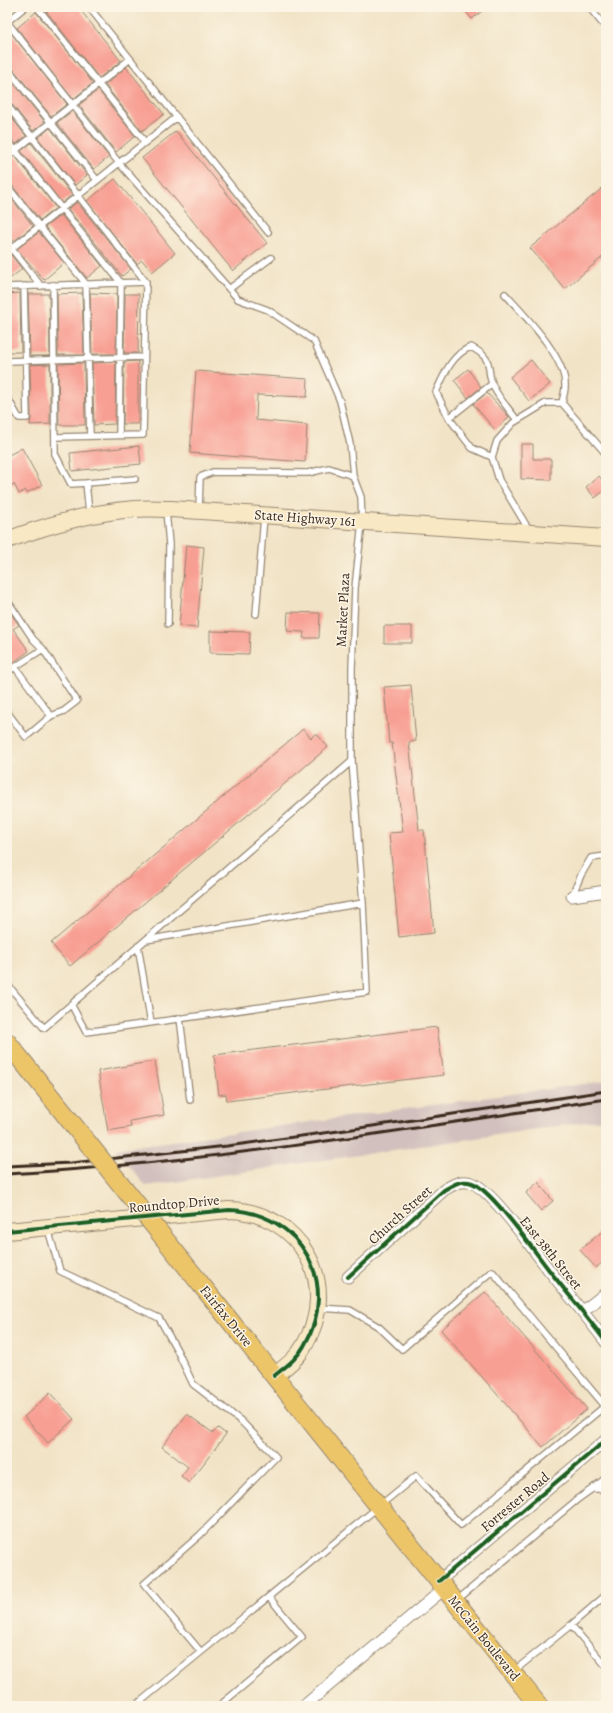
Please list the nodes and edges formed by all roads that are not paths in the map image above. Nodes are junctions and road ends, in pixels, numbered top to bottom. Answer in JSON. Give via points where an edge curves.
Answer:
{"nodes":[{"id":1,"x":25,"y":7,"type":"edge"},
{"id":2,"x":37,"y":7,"type":"edge"},
{"id":3,"x":89,"y":7,"type":"edge"},
{"id":4,"x":589,"y":7,"type":"edge"},
{"id":5,"x":7,"y":22,"type":"edge"},
{"id":6,"x":606,"y":28,"type":"edge"},
{"id":7,"x":130,"y":59,"type":"junction"},
{"id":8,"x":7,"y":68,"type":"edge"},
{"id":9,"x":99,"y":84,"type":"junction"},
{"id":10,"x":72,"y":104,"type":"junction"},
{"id":11,"x":7,"y":105,"type":"edge"},
{"id":12,"x":177,"y":117,"type":"junction"},
{"id":13,"x":50,"y":122,"type":"junction"},
{"id":14,"x":32,"y":137,"type":"junction"},
{"id":15,"x":7,"y":140,"type":"edge"},
{"id":16,"x":145,"y":142,"type":"junction"},
{"id":17,"x":15,"y":150,"type":"junction"},
{"id":18,"x":7,"y":157,"type":"edge"},
{"id":19,"x":118,"y":163,"type":"junction"},
{"id":20,"x":97,"y":180,"type":"junction"},
{"id":21,"x":7,"y":186,"type":"edge"},
{"id":22,"x":78,"y":196,"type":"junction"},
{"id":23,"x":62,"y":208,"type":"junction"},
{"id":24,"x":39,"y":227,"type":"junction"},
{"id":25,"x":268,"y":232,"type":"dead end"},
{"id":26,"x":7,"y":243,"type":"edge"},
{"id":27,"x":9,"y":250,"type":"edge"},
{"id":28,"x":272,"y":258,"type":"dead end"},
{"id":29,"x":146,"y":282,"type":"junction"},
{"id":30,"x":121,"y":283,"type":"junction"},
{"id":31,"x":86,"y":284,"type":"junction"},
{"id":32,"x":24,"y":286,"type":"junction"},
{"id":33,"x":41,"y":286,"type":"junction"},
{"id":34,"x":53,"y":286,"type":"junction"},
{"id":35,"x":7,"y":287,"type":"edge"},
{"id":36,"x":229,"y":289,"type":"junction"},
{"id":37,"x":505,"y":294,"type":"dead end"},
{"id":38,"x":144,"y":357,"type":"junction"},
{"id":39,"x":120,"y":358,"type":"junction"},
{"id":40,"x":54,"y":359,"type":"junction"},
{"id":41,"x":88,"y":359,"type":"junction"},
{"id":42,"x":25,"y":360,"type":"junction"},
{"id":43,"x":7,"y":361,"type":"edge"},
{"id":44,"x":492,"y":384,"type":"junction"},
{"id":45,"x":7,"y":396,"type":"edge"},
{"id":46,"x":562,"y":403,"type":"junction"},
{"id":47,"x":449,"y":418,"type":"junction"},
{"id":48,"x":517,"y":420,"type":"junction"},
{"id":49,"x":119,"y":435,"type":"junction"},
{"id":50,"x":90,"y":436,"type":"junction"},
{"id":51,"x":55,"y":437,"type":"junction"},
{"id":52,"x":606,"y":454,"type":"edge"},
{"id":53,"x":492,"y":457,"type":"junction"},
{"id":54,"x":353,"y":476,"type":"junction"},
{"id":55,"x":134,"y":479,"type":"dead end"},
{"id":56,"x":86,"y":483,"type":"junction"},
{"id":57,"x":165,"y":509,"type":"junction"},
{"id":58,"x":199,"y":511,"type":"junction"},
{"id":59,"x":264,"y":515,"type":"junction"},
{"id":60,"x":89,"y":516,"type":"junction"},
{"id":61,"x":362,"y":522,"type":"junction"},
{"id":62,"x":531,"y":533,"type":"junction"},
{"id":63,"x":8,"y":538,"type":"edge"},
{"id":64,"x":606,"y":538,"type":"edge"},
{"id":65,"x":7,"y":600,"type":"edge"},
{"id":66,"x":256,"y":614,"type":"dead end"},
{"id":67,"x":168,"y":624,"type":"dead end"},
{"id":68,"x":42,"y":648,"type":"junction"},
{"id":69,"x":15,"y":667,"type":"junction"},
{"id":70,"x":7,"y":672,"type":"edge"},
{"id":71,"x":7,"y":712,"type":"edge"},
{"id":72,"x":51,"y":716,"type":"junction"},
{"id":73,"x":352,"y":761,"type":"junction"},
{"id":74,"x":606,"y":856,"type":"edge"},
{"id":75,"x":606,"y":891,"type":"edge"},
{"id":76,"x":572,"y":896,"type":"joint"},
{"id":77,"x":363,"y":903,"type":"junction"},
{"id":78,"x":146,"y":940,"type":"junction"},
{"id":79,"x":138,"y":946,"type":"junction"},
{"id":80,"x":7,"y":984,"type":"edge"},
{"id":81,"x":71,"y":1004,"type":"junction"},
{"id":82,"x":180,"y":1018,"type":"junction"},
{"id":83,"x":151,"y":1023,"type":"junction"},
{"id":84,"x":7,"y":1042,"type":"edge"},
{"id":85,"x":190,"y":1100,"type":"dead end"},
{"id":86,"x":473,"y":1183,"type":"joint"},
{"id":87,"x":48,"y":1227,"type":"junction"},
{"id":88,"x":7,"y":1231,"type":"edge"},
{"id":89,"x":348,"y":1277,"type":"dead end"},
{"id":90,"x":606,"y":1293,"type":"edge"},
{"id":91,"x":318,"y":1308,"type":"junction"},
{"id":92,"x":584,"y":1312,"type":"junction"},
{"id":93,"x":606,"y":1342,"type":"edge"},
{"id":94,"x":274,"y":1376,"type":"junction"},
{"id":95,"x":606,"y":1440,"type":"edge"},
{"id":96,"x":606,"y":1478,"type":"edge"},
{"id":97,"x":606,"y":1488,"type":"edge"},
{"id":98,"x":592,"y":1489,"type":"junction"},
{"id":99,"x":379,"y":1506,"type":"junction"},
{"id":100,"x":446,"y":1590,"type":"junction"},
{"id":101,"x":606,"y":1595,"type":"edge"},
{"id":102,"x":269,"y":1597,"type":"junction"},
{"id":103,"x":572,"y":1625,"type":"junction"},
{"id":104,"x":202,"y":1652,"type":"junction"},
{"id":105,"x":606,"y":1666,"type":"edge"},
{"id":106,"x":512,"y":1672,"type":"junction"},
{"id":107,"x":135,"y":1706,"type":"edge"},
{"id":108,"x":219,"y":1706,"type":"edge"},
{"id":109,"x":304,"y":1706,"type":"edge"},
{"id":110,"x":539,"y":1706,"type":"edge"}],
"edges":[{"from":1,"to":5,"type":"lane"},
{"from":2,"to":9,"type":"lane"},
{"from":3,"to":7,"type":"lane"},
{"from":4,"to":6,"type":"lane"},
{"from":5,"to":10,"type":"lane","name":"Market Plaza"},
{"from":7,"to":9,"type":"lane"},
{"from":7,"to":12,"type":"lane"},
{"from":8,"to":13,"type":"lane"},
{"from":9,"to":10,"type":"lane"},
{"from":9,"to":16,"type":"lane"},
{"from":10,"to":13,"type":"lane"},
{"from":10,"to":19,"type":"lane","name":"Market Plaza"},
{"from":11,"to":14,"type":"lane"},
{"from":12,"to":16,"type":"lane"},
{"from":12,"to":25,"type":"lane"},
{"from":13,"to":14,"type":"lane"},
{"from":13,"to":20,"type":"lane"},
{"from":14,"to":17,"type":"lane"},
{"from":14,"to":22,"type":"lane"},
{"from":15,"to":17,"type":"lane"},
{"from":16,"to":19,"type":"lane"},
{"from":17,"to":18,"type":"lane"},
{"from":17,"to":23,"type":"lane"},
{"from":19,"to":20,"type":"lane"},
{"from":19,"to":36,"type":"lane","name":"Market Plaza"},
{"from":20,"to":22,"type":"lane"},
{"from":21,"to":24,"type":"lane"},
{"from":22,"to":23,"type":"lane"},
{"from":22,"to":29,"type":"lane"},
{"from":23,"to":24,"type":"lane"},
{"from":23,"to":30,"type":"lane"},
{"from":24,"to":27,"type":"lane"},
{"from":24,"to":31,"type":"lane"},
{"from":26,"to":27,"type":"lane"},
{"from":27,"to":33,"type":"lane"},
{"from":28,"to":36,"type":"lane"},
{"from":29,"to":30,"type":"lane"},
{"from":29,"to":38,"type":"lane"},
{"from":30,"to":31,"type":"lane"},
{"from":30,"to":39,"type":"lane"},
{"from":31,"to":34,"type":"lane"},
{"from":31,"to":41,"type":"lane"},
{"from":32,"to":33,"type":"lane"},
{"from":32,"to":35,"type":"lane"},
{"from":32,"to":42,"type":"lane"},
{"from":33,"to":34,"type":"lane"},
{"from":34,"to":40,"type":"lane"},
{"from":36,"to":54,"type":"lane","name":"Market Plaza","via":[[238,299],[268,310],[314,340],[340,401],[350,444]]},
{"from":37,"to":46,"type":"lane","via":[[532,324],[561,365],[565,386]]},
{"from":38,"to":39,"type":"lane"},
{"from":38,"to":49,"type":"lane","via":[[143,435]]},
{"from":39,"to":41,"type":"lane"},
{"from":39,"to":49,"type":"lane"},
{"from":40,"to":41,"type":"lane"},
{"from":40,"to":42,"type":"lane"},
{"from":40,"to":51,"type":"lane"},
{"from":41,"to":50,"type":"lane"},
{"from":42,"to":43,"type":"lane"},
{"from":42,"to":45,"type":"lane","via":[[27,418],[19,418]]},
{"from":44,"to":47,"type":"lane"},
{"from":44,"to":47,"type":"lane","via":[[489,363],[471,347],[465,350],[449,364],[436,392]]},
{"from":44,"to":48,"type":"lane"},
{"from":46,"to":48,"type":"lane","via":[[546,403]]},
{"from":46,"to":52,"type":"lane"},
{"from":47,"to":53,"type":"lane","via":[[472,448]]},
{"from":48,"to":53,"type":"lane","via":[[497,441]]},
{"from":49,"to":50,"type":"lane"},
{"from":50,"to":51,"type":"lane"},
{"from":51,"to":56,"type":"lane","via":[[55,454],[72,484]]},
{"from":53,"to":62,"type":"lane","via":[[500,480]]},
{"from":54,"to":58,"type":"lane","via":[[329,468],[308,473],[213,472],[200,477]]},
{"from":54,"to":61,"type":"lane","name":"Market Plaza","via":[[362,497]]},
{"from":55,"to":56,"type":"lane"},
{"from":56,"to":60,"type":"lane"},
{"from":57,"to":58,"type":"main road","name":"State Highway 161"},
{"from":57,"to":60,"type":"main road","name":"State Highway 161","via":[[135,509]]},
{"from":57,"to":67,"type":"lane","via":[[169,544]]},
{"from":58,"to":59,"type":"main road","name":"State Highway 161"},
{"from":59,"to":61,"type":"main road","name":"State Highway 161"},
{"from":59,"to":66,"type":"lane"},
{"from":60,"to":63,"type":"main road","name":"State Highway 161"},
{"from":61,"to":62,"type":"main road","name":"State Highway 161"},
{"from":61,"to":73,"type":"lane","name":"Market Plaza","via":[[356,588]]},
{"from":62,"to":64,"type":"main road","name":"State Highway 161"},
{"from":65,"to":68,"type":"lane"},
{"from":68,"to":69,"type":"lane"},
{"from":68,"to":72,"type":"lane","via":[[77,701],[64,711]]},
{"from":69,"to":70,"type":"lane"},
{"from":69,"to":72,"type":"lane"},
{"from":71,"to":72,"type":"lane","via":[[26,736]]},
{"from":73,"to":77,"type":"lane","name":"Market Plaza"},
{"from":73,"to":78,"type":"lane"},
{"from":74,"to":76,"type":"lane","via":[[591,858]]},
{"from":75,"to":76,"type":"street"},
{"from":77,"to":78,"type":"lane"},
{"from":77,"to":82,"type":"lane","name":"Market Plaza","via":[[367,992]]},
{"from":78,"to":79,"type":"lane"},
{"from":79,"to":81,"type":"lane"},
{"from":79,"to":83,"type":"lane"},
{"from":80,"to":81,"type":"lane","via":[[44,1028]]},
{"from":81,"to":83,"type":"lane","via":[[86,1032]]},
{"from":82,"to":83,"type":"lane"},
{"from":82,"to":85,"type":"lane"},
{"from":84,"to":94,"type":"main road","name":"Fairfax Drive","bridge":true},
{"from":86,"to":89,"type":"street","name":"Church Street","via":[[460,1182],[444,1190]]},
{"from":86,"to":92,"type":"street","name":"East 38th Street","via":[[496,1202]]},
{"from":87,"to":88,"type":"main road","name":"Roundtop Drive"},
{"from":87,"to":91,"type":"main road","name":"Roundtop Drive","via":[[229,1210],[257,1214],[285,1229],[305,1251],[318,1283]]},
{"from":87,"to":104,"type":"lane","via":[[60,1271],[159,1318],[192,1384],[241,1421],[276,1458],[200,1535],[144,1584]]},
{"from":90,"to":92,"type":"street"},
{"from":91,"to":94,"type":"main road","name":"Roundtop Drive","via":[[309,1338],[298,1356]]},
{"from":91,"to":99,"type":"lane","via":[[350,1310],[379,1327],[402,1349],[492,1271],[605,1406],[461,1525],[416,1476]]},
{"from":92,"to":93,"type":"street","name":"East 38th Street"},
{"from":94,"to":99,"type":"main road","name":"Fairfax Drive"},
{"from":95,"to":100,"type":"street","name":"Forrester Road"},
{"from":96,"to":98,"type":"lane"},
{"from":97,"to":98,"type":"lane"},
{"from":98,"to":100,"type":"lane"},
{"from":99,"to":100,"type":"main road","name":"Fairfax Drive"},
{"from":99,"to":102,"type":"lane"},
{"from":100,"to":106,"type":"main road","name":"McCain Boulevard"},
{"from":100,"to":109,"type":"street","name":"Forrester Road"},
{"from":101,"to":103,"type":"lane"},
{"from":102,"to":104,"type":"lane"},
{"from":102,"to":108,"type":"lane","via":[[302,1637]]},
{"from":103,"to":105,"type":"lane"},
{"from":103,"to":106,"type":"lane"},
{"from":104,"to":107,"type":"lane"},
{"from":106,"to":110,"type":"main road","name":"McCain Boulevard"}]}
